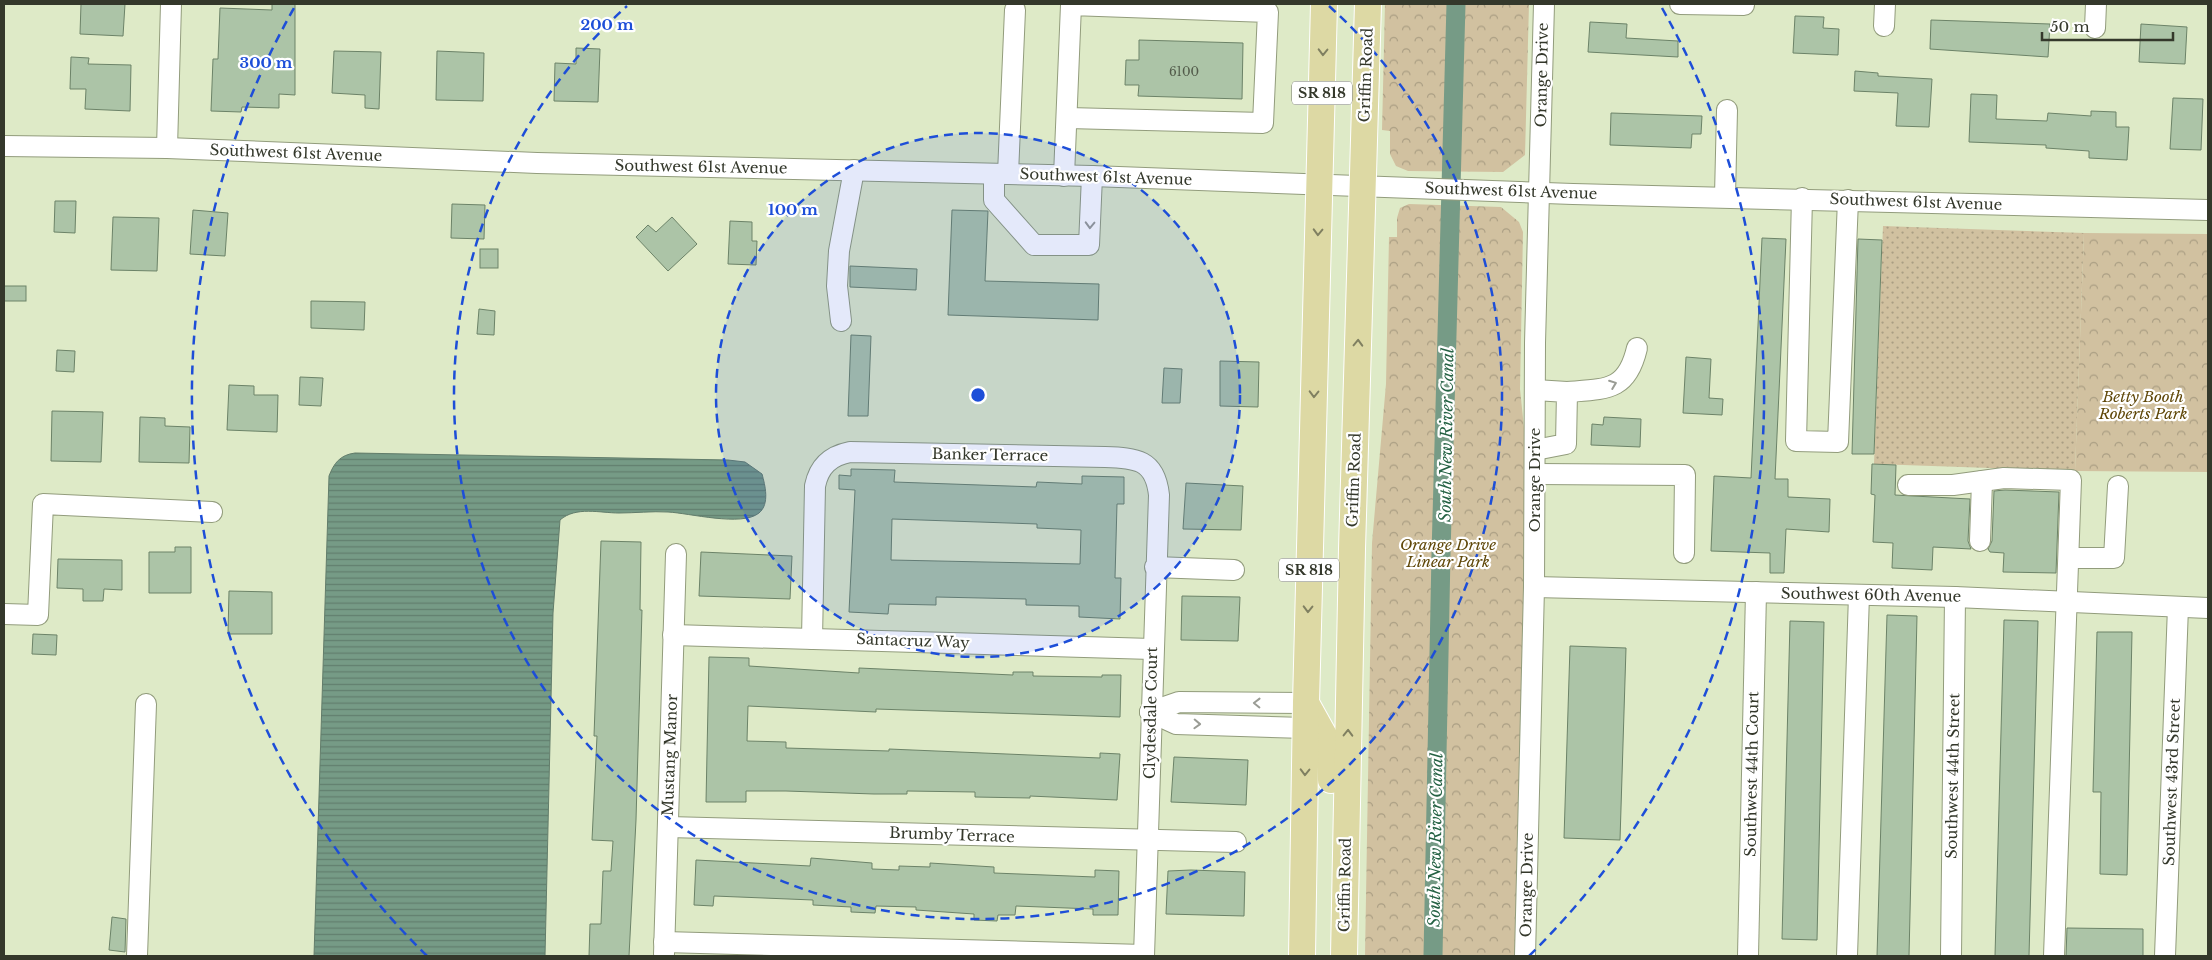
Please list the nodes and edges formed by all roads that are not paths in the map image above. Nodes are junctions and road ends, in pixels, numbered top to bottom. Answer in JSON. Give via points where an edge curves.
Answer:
{"nodes":[{"id":1,"x":172,"y":4,"type":"edge"},
{"id":2,"x":1324,"y":4,"type":"edge"},
{"id":3,"x":1368,"y":4,"type":"edge"},
{"id":4,"x":1544,"y":4,"type":"edge"},
{"id":5,"x":1680,"y":4,"type":"edge"},
{"id":6,"x":1885,"y":4,"type":"edge"},
{"id":7,"x":2096,"y":4,"type":"edge"},
{"id":8,"x":1744,"y":5,"type":"edge"},
{"id":9,"x":1268,"y":8,"type":"edge"},
{"id":10,"x":1015,"y":10,"type":"dead end"},
{"id":11,"x":1884,"y":26,"type":"dead end"},
{"id":12,"x":2095,"y":28,"type":"dead end"},
{"id":13,"x":1727,"y":110,"type":"dead end"},
{"id":14,"x":1068,"y":118,"type":"junction"},
{"id":15,"x":4,"y":146,"type":"edge"},
{"id":16,"x":167,"y":148,"type":"junction"},
{"id":17,"x":854,"y":170,"type":"junction"},
{"id":18,"x":1001,"y":174,"type":"junction"},
{"id":19,"x":1064,"y":176,"type":"junction"},
{"id":20,"x":1092,"y":176,"type":"junction"},
{"id":21,"x":1319,"y":183,"type":"junction"},
{"id":22,"x":1362,"y":185,"type":"junction"},
{"id":23,"x":1539,"y":192,"type":"junction"},
{"id":24,"x":1725,"y":196,"type":"junction"},
{"id":25,"x":1802,"y":198,"type":"junction"},
{"id":26,"x":1848,"y":200,"type":"junction"},
{"id":27,"x":2208,"y":210,"type":"edge"},
{"id":28,"x":841,"y":321,"type":"dead end"},
{"id":29,"x":1637,"y":348,"type":"dead end"},
{"id":30,"x":1535,"y":390,"type":"junction"},
{"id":31,"x":1567,"y":392,"type":"junction"},
{"id":32,"x":1535,"y":450,"type":"junction"},
{"id":33,"x":1152,"y":472,"type":"joint"},
{"id":34,"x":1536,"y":474,"type":"junction"},
{"id":35,"x":1982,"y":481,"type":"junction"},
{"id":36,"x":1908,"y":484,"type":"dead end"},
{"id":37,"x":2118,"y":486,"type":"dead end"},
{"id":38,"x":212,"y":512,"type":"dead end"},
{"id":39,"x":1980,"y":541,"type":"dead end"},
{"id":40,"x":1684,"y":553,"type":"dead end"},
{"id":41,"x":676,"y":554,"type":"dead end"},
{"id":42,"x":2069,"y":558,"type":"junction"},
{"id":43,"x":1155,"y":567,"type":"junction"},
{"id":44,"x":1234,"y":570,"type":"dead end"},
{"id":45,"x":1534,"y":587,"type":"junction"},
{"id":46,"x":1756,"y":592,"type":"junction"},
{"id":47,"x":1859,"y":594,"type":"junction"},
{"id":48,"x":1955,"y":597,"type":"junction"},
{"id":49,"x":2068,"y":602,"type":"junction"},
{"id":50,"x":2178,"y":607,"type":"junction"},
{"id":51,"x":2208,"y":608,"type":"edge"},
{"id":52,"x":4,"y":614,"type":"edge"},
{"id":53,"x":673,"y":636,"type":"junction"},
{"id":54,"x":812,"y":638,"type":"junction"},
{"id":55,"x":1152,"y":648,"type":"junction"},
{"id":56,"x":146,"y":704,"type":"dead end"},
{"id":57,"x":1150,"y":712,"type":"junction"},
{"id":58,"x":1305,"y":715,"type":"junction"},
{"id":59,"x":668,"y":827,"type":"junction"},
{"id":60,"x":1148,"y":840,"type":"junction"},
{"id":61,"x":1236,"y":842,"type":"dead end"},
{"id":62,"x":1344,"y":948,"type":"edge"},
{"id":63,"x":664,"y":949,"type":"edge"},
{"id":64,"x":813,"y":952,"type":"edge"},
{"id":65,"x":137,"y":956,"type":"edge"},
{"id":66,"x":1144,"y":956,"type":"edge"},
{"id":67,"x":1302,"y":956,"type":"edge"},
{"id":68,"x":1525,"y":956,"type":"edge"},
{"id":69,"x":1748,"y":956,"type":"edge"},
{"id":70,"x":1847,"y":956,"type":"edge"},
{"id":71,"x":1951,"y":956,"type":"edge"},
{"id":72,"x":2054,"y":956,"type":"edge"},
{"id":73,"x":2165,"y":956,"type":"edge"}],
"edges":[{"from":1,"to":16,"type":"street"},
{"from":2,"to":21,"type":"main road","number":"SR 818","one_way":true},
{"from":3,"to":22,"type":"main road","name":"Griffin Road","number":"SR 818"},
{"from":4,"to":23,"type":"street","name":"Orange Drive"},
{"from":5,"to":8,"type":"street"},
{"from":6,"to":11,"type":"street"},
{"from":7,"to":12,"type":"street"},
{"from":9,"to":14,"type":"street","via":[[1262,123]]},
{"from":9,"to":14,"type":"street","via":[[1071,5]]},
{"from":10,"to":18,"type":"street"},
{"from":13,"to":24,"type":"street"},
{"from":14,"to":19,"type":"street"},
{"from":15,"to":16,"type":"street","name":"Southwest 61st Avenue"},
{"from":16,"to":17,"type":"street","name":"Southwest 61st Avenue","via":[[537,163]]},
{"from":17,"to":18,"type":"street","name":"Southwest 61st Avenue"},
{"from":17,"to":28,"type":"street","via":[[839,251],[837,286]]},
{"from":18,"to":19,"type":"street","name":"Southwest 61st Avenue"},
{"from":20,"to":18,"type":"street","one_way":true,"via":[[1089,245],[1034,245],[994,200]]},
{"from":19,"to":20,"type":"street","name":"Southwest 61st Avenue"},
{"from":20,"to":21,"type":"street","name":"Southwest 61st Avenue"},
{"from":21,"to":22,"type":"street","name":"Southwest 61st Avenue"},
{"from":21,"to":58,"type":"main road","number":"SR 818","one_way":true},
{"from":22,"to":23,"type":"street","name":"Southwest 61st Avenue"},
{"from":62,"to":22,"type":"main road","name":"Griffin Road","number":"SR 818","one_way":true},
{"from":23,"to":24,"type":"street","name":"Southwest 61st Avenue"},
{"from":23,"to":30,"type":"street","name":"Orange Drive"},
{"from":24,"to":25,"type":"street","name":"Southwest 61st Avenue"},
{"from":25,"to":26,"type":"street","name":"Southwest 61st Avenue"},
{"from":25,"to":26,"type":"street","via":[[1796,441],[1838,442]]},
{"from":26,"to":27,"type":"street","name":"Southwest 61st Avenue"},
{"from":31,"to":29,"type":"street","one_way":true,"via":[[1599,390],[1620,382],[1632,368]]},
{"from":30,"to":31,"type":"street"},
{"from":30,"to":32,"type":"street","name":"Orange Drive"},
{"from":31,"to":32,"type":"street","via":[[1566,444]]},
{"from":32,"to":34,"type":"street","name":"Orange Drive"},
{"from":33,"to":43,"type":"street","name":"Clydesdale Court","via":[[1159,495]]},
{"from":33,"to":54,"type":"street","name":"Banker Terrace","via":[[1145,463],[1132,458],[850,452],[835,455],[818,473],[815,486]]},
{"from":34,"to":40,"type":"street","via":[[1685,476]]},
{"from":34,"to":45,"type":"street","name":"Orange Drive"},
{"from":35,"to":36,"type":"street","via":[[1953,485]]},
{"from":35,"to":39,"type":"street"},
{"from":35,"to":42,"type":"street","via":[[2004,478],[2071,480]]},
{"from":37,"to":42,"type":"street","via":[[2114,558]]},
{"from":38,"to":52,"type":"street","via":[[43,504],[38,615]]},
{"from":41,"to":53,"type":"street","name":"Mustang Manor"},
{"from":42,"to":49,"type":"street"},
{"from":43,"to":44,"type":"street"},
{"from":43,"to":55,"type":"street","name":"Clydesdale Court"},
{"from":45,"to":46,"type":"street","name":"Southwest 60th Avenue"},
{"from":45,"to":68,"type":"street","name":"Orange Drive"},
{"from":46,"to":47,"type":"street","name":"Southwest 60th Avenue"},
{"from":46,"to":69,"type":"street","name":"Southwest 44th Court"},
{"from":47,"to":48,"type":"street","name":"Southwest 60th Avenue"},
{"from":47,"to":70,"type":"street"},
{"from":48,"to":49,"type":"street","name":"Southwest 60th Avenue"},
{"from":48,"to":71,"type":"street","name":"Southwest 44th Street"},
{"from":49,"to":50,"type":"street","name":"Southwest 60th Avenue"},
{"from":49,"to":72,"type":"street"},
{"from":50,"to":51,"type":"street","name":"Southwest 60th Avenue"},
{"from":50,"to":73,"type":"street","name":"Southwest 43rd Street"},
{"from":53,"to":54,"type":"street","name":"Santacruz Way"},
{"from":53,"to":59,"type":"street","name":"Mustang Manor"},
{"from":54,"to":55,"type":"street","name":"Santacruz Way"},
{"from":55,"to":57,"type":"street","name":"Clydesdale Court"},
{"from":56,"to":65,"type":"street"},
{"from":57,"to":58,"type":"street","via":[[1179,702]]},
{"from":57,"to":60,"type":"street","name":"Clydesdale Court"},
{"from":58,"to":62,"type":"main road","via":[[1331,748],[1330,928]]},
{"from":58,"to":67,"type":"main road","number":"SR 818","one_way":true},
{"from":59,"to":60,"type":"street","name":"Brumby Terrace"},
{"from":59,"to":63,"type":"street","name":"Mustang Manor"},
{"from":60,"to":61,"type":"street","name":"Brumby Terrace"},
{"from":60,"to":66,"type":"street","name":"Clydesdale Court"},
{"from":63,"to":64,"type":"street"},
{"from":64,"to":66,"type":"street"}]}
